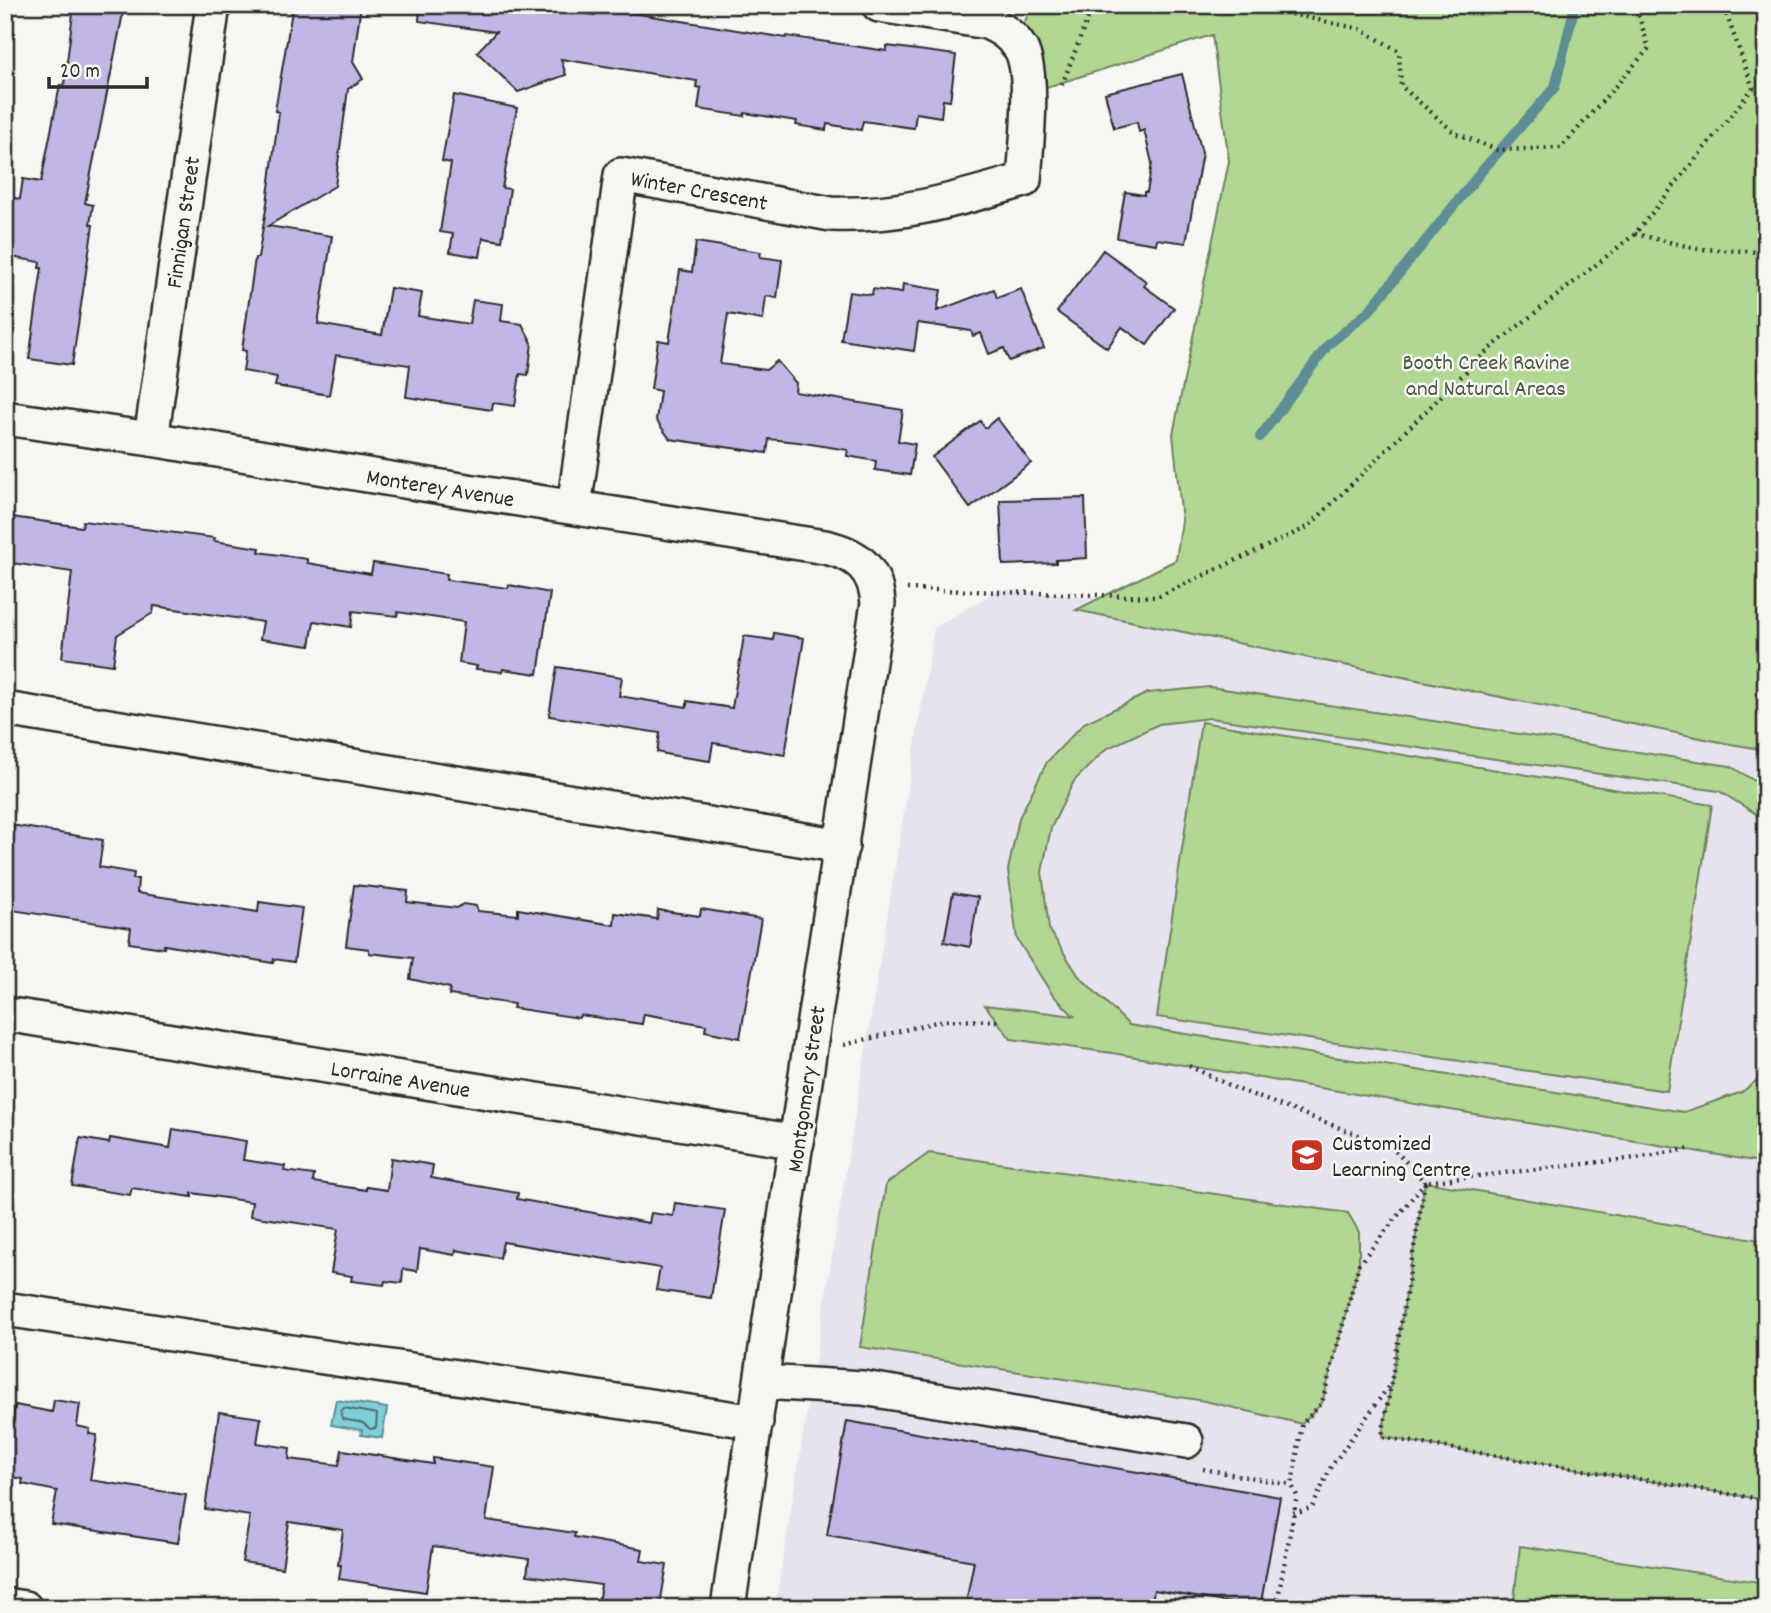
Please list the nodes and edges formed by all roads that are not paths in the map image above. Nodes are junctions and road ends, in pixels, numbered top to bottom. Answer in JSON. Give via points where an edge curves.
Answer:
{"nodes":[{"id":1,"x":213,"y":5,"type":"edge"},
{"id":2,"x":879,"y":5,"type":"edge"},
{"id":3,"x":5,"y":418,"type":"edge"},
{"id":4,"x":151,"y":439,"type":"junction"},
{"id":5,"x":574,"y":508,"type":"junction"},
{"id":6,"x":869,"y":571,"type":"joint"},
{"id":7,"x":5,"y":709,"type":"edge"},
{"id":8,"x":842,"y":846,"type":"junction"},
{"id":9,"x":5,"y":1014,"type":"edge"},
{"id":10,"x":797,"y":1142,"type":"junction"},
{"id":11,"x":5,"y":1309,"type":"edge"},
{"id":12,"x":762,"y":1382,"type":"junction"},
{"id":13,"x":756,"y":1422,"type":"junction"},
{"id":14,"x":1186,"y":1441,"type":"dead end"},
{"id":15,"x":5,"y":1605,"type":"edge"},
{"id":16,"x":25,"y":1608,"type":"edge"},
{"id":17,"x":728,"y":1608,"type":"edge"}],
"edges":[{"from":1,"to":4,"type":"street","name":"Finnigan Street"},
{"from":2,"to":5,"type":"street","name":"Winter Crescent","via":[[987,22],[1022,50],[1029,103],[1024,180],[926,208],[863,215],[831,214],[621,175]]},
{"from":3,"to":4,"type":"street","name":"Monterey Avenue"},
{"from":4,"to":5,"type":"street","name":"Monterey Avenue"},
{"from":5,"to":6,"type":"street","name":"Monterey Avenue","via":[[825,547],[849,554]]},
{"from":6,"to":8,"type":"street","name":"Montgomery Street","via":[[878,603]]},
{"from":7,"to":8,"type":"street"},
{"from":8,"to":10,"type":"street","name":"Montgomery Street"},
{"from":9,"to":10,"type":"street","name":"Lorraine Avenue"},
{"from":10,"to":12,"type":"street","name":"Montgomery Street"},
{"from":11,"to":13,"type":"street"},
{"from":12,"to":13,"type":"street","name":"Montgomery Street"},
{"from":12,"to":14,"type":"street","via":[[863,1388]]},
{"from":13,"to":17,"type":"street","name":"Montgomery Street"},
{"from":15,"to":16,"type":"street"}]}
